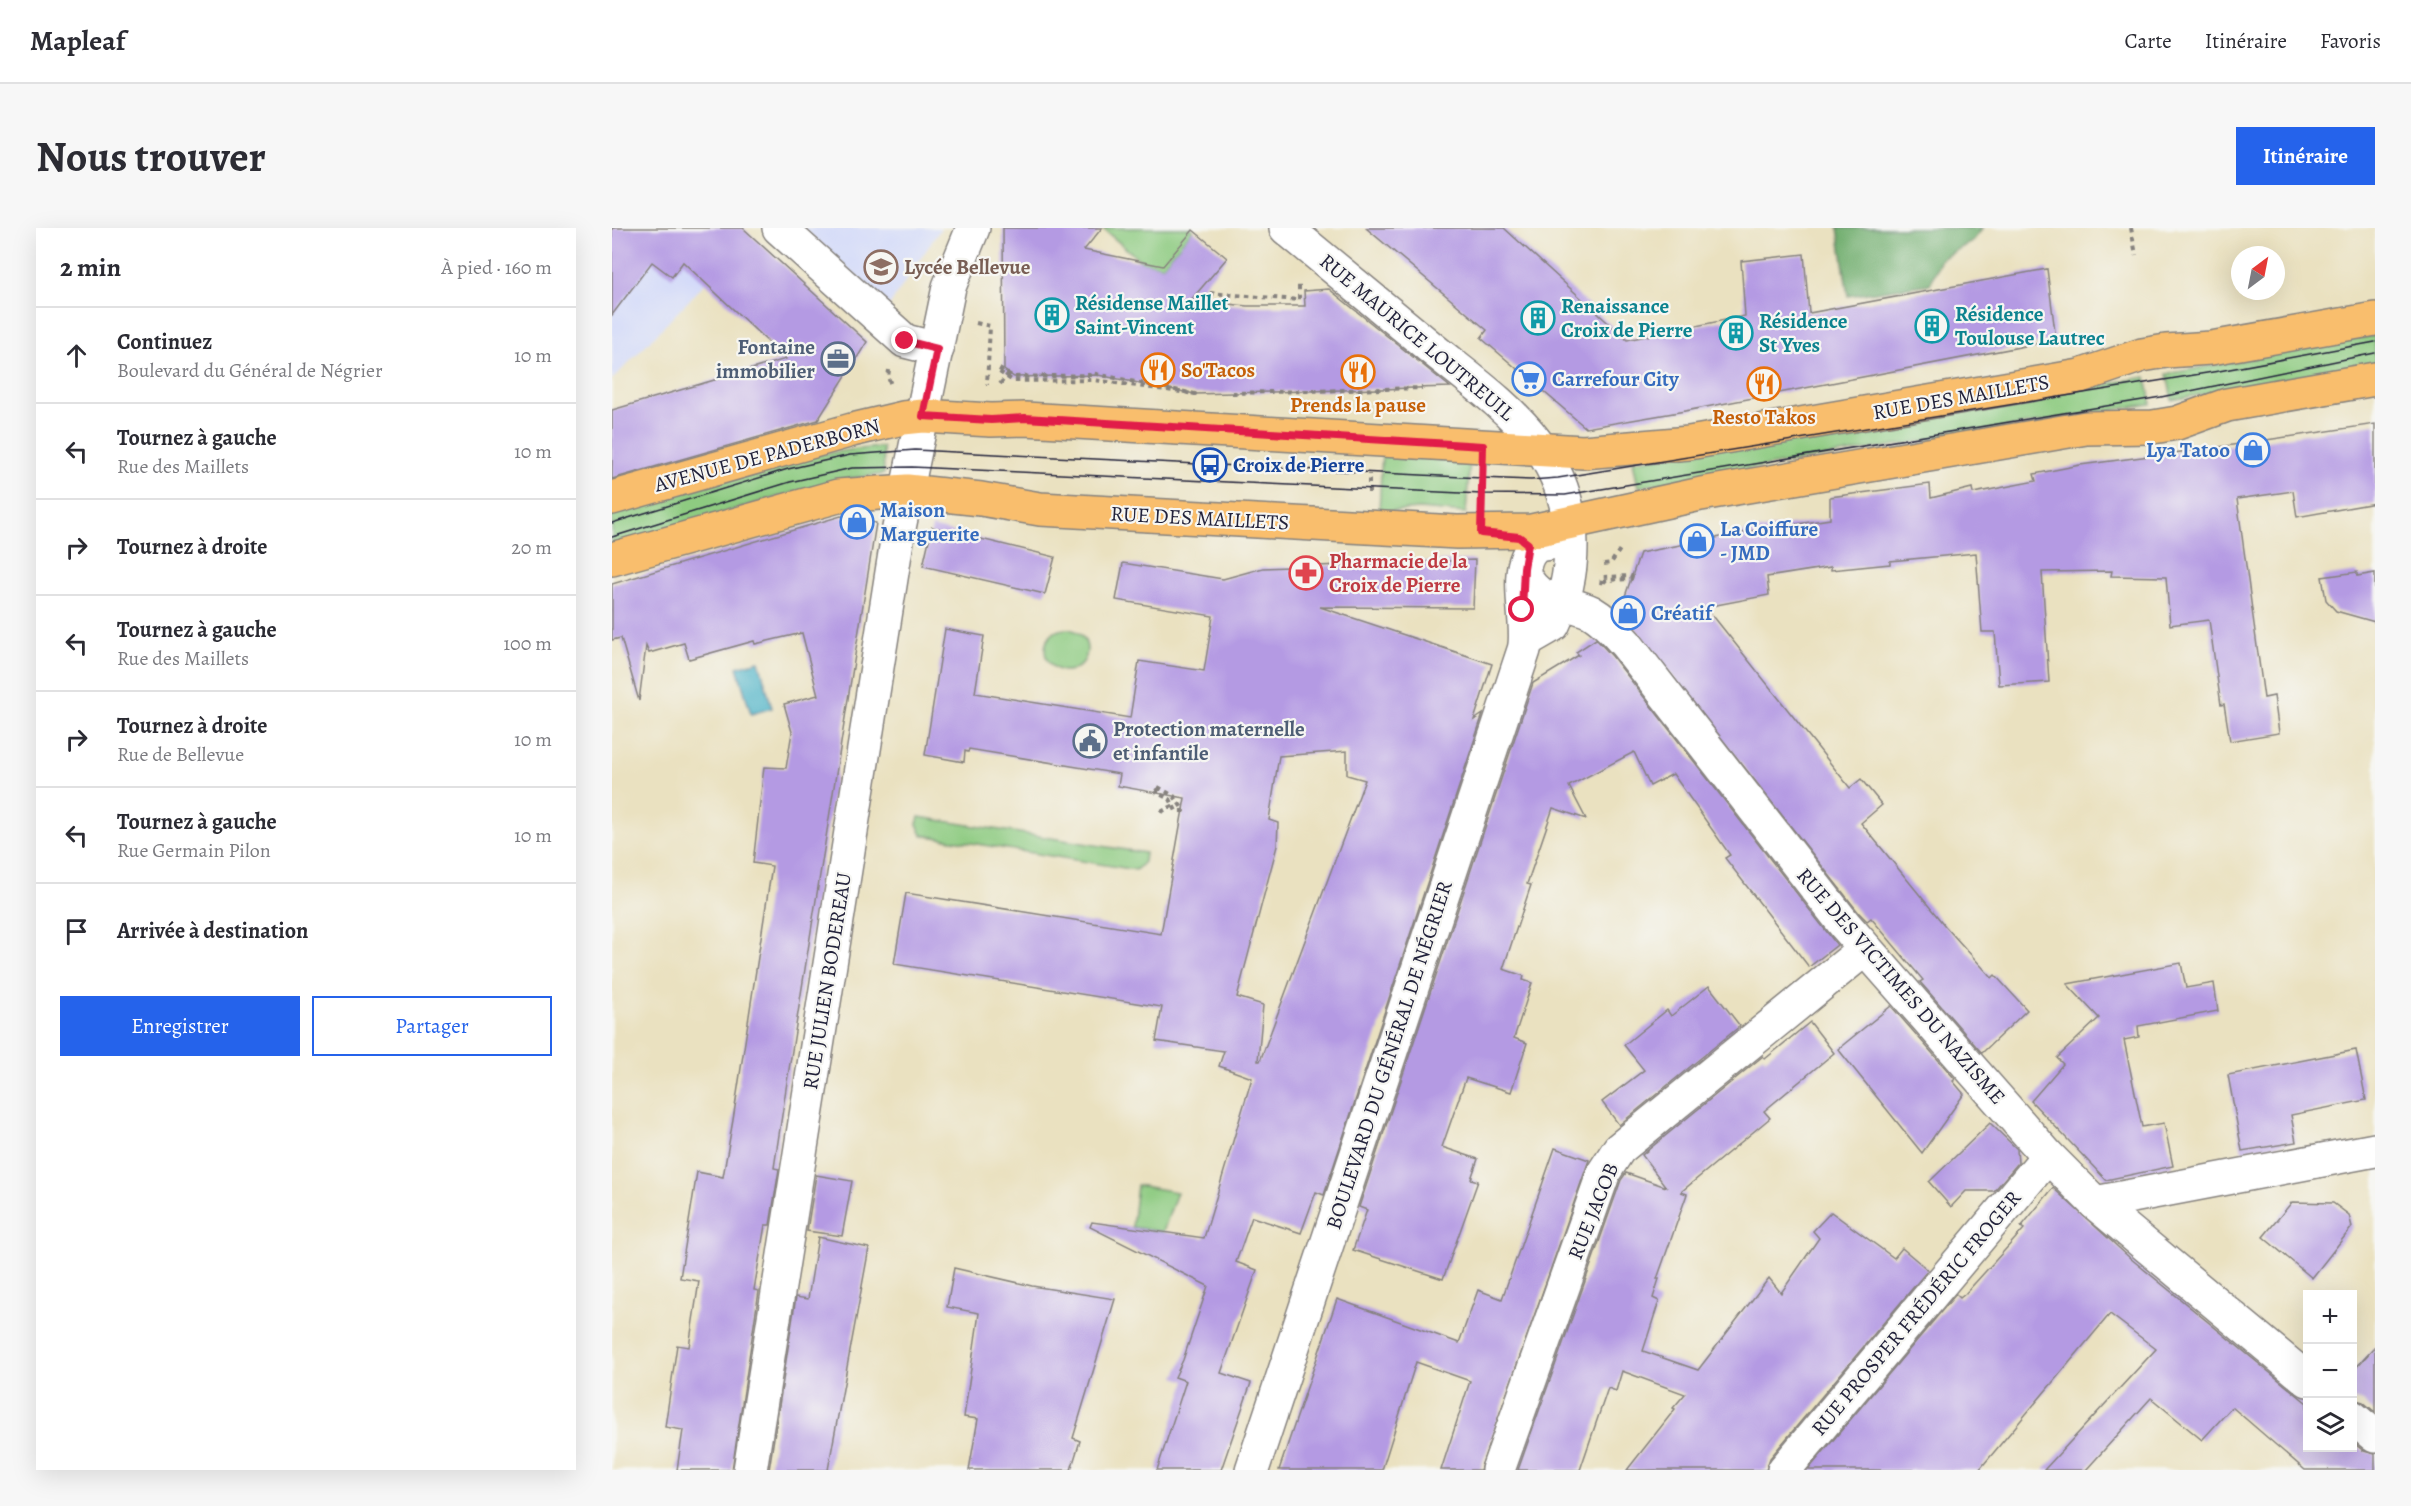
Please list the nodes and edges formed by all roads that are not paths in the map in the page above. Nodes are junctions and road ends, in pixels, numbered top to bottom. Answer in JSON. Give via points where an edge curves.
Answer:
{"nodes":[{"id":1,"x":779,"y":228,"type":"edge"},
{"id":2,"x":973,"y":228,"type":"edge"},
{"id":3,"x":1286,"y":228,"type":"edge"},
{"id":4,"x":2375,"y":319,"type":"edge"},
{"id":5,"x":937,"y":349,"type":"junction"},
{"id":6,"x":2375,"y":379,"type":"edge"},
{"id":7,"x":923,"y":416,"type":"junction"},
{"id":8,"x":1543,"y":450,"type":"junction"},
{"id":9,"x":907,"y":491,"type":"junction"},
{"id":10,"x":612,"y":498,"type":"edge"},
{"id":11,"x":1571,"y":523,"type":"junction"},
{"id":12,"x":1487,"y":533,"type":"junction"},
{"id":13,"x":612,"y":560,"type":"edge"},
{"id":14,"x":1526,"y":565,"type":"junction"},
{"id":15,"x":1562,"y":603,"type":"junction"},
{"id":16,"x":1527,"y":640,"type":"junction"},
{"id":17,"x":1865,"y":949,"type":"junction"},
{"id":18,"x":2375,"y":1150,"type":"edge"},
{"id":19,"x":2048,"y":1156,"type":"junction"},
{"id":20,"x":2096,"y":1203,"type":"junction"},
{"id":21,"x":2303,"y":1377,"type":"edge"},
{"id":22,"x":2357,"y":1422,"type":"edge"},
{"id":23,"x":2375,"y":1436,"type":"edge"},
{"id":24,"x":750,"y":1470,"type":"edge"},
{"id":25,"x":1252,"y":1470,"type":"edge"},
{"id":26,"x":1498,"y":1470,"type":"edge"},
{"id":27,"x":1785,"y":1470,"type":"edge"}],
"edges":[{"from":1,"to":5,"type":"street","via":[[905,341]]},
{"from":2,"to":5,"type":"street","name":"RUE JULIEN BODEREAU","via":[[949,288]]},
{"from":3,"to":8,"type":"street","name":"RUE MAURICE LOUTREUIL","via":[[1509,412]]},
{"from":4,"to":8,"type":"main road","name":"RUE DES MAILLETS","via":[[2211,348],[2142,355],[2080,376],[1689,443],[1583,452]]},
{"from":5,"to":7,"type":"street","name":"RUE JULIEN BODEREAU"},
{"from":6,"to":11,"type":"main road","name":"RUE DES MAILLETS","via":[[2227,405],[2177,423],[2086,428],[1701,494]]},
{"from":7,"to":8,"type":"main road","name":"RUE DES MAILLETS","via":[[1025,418]]},
{"from":7,"to":9,"type":"street","name":"RUE JULIEN BODEREAU"},
{"from":7,"to":10,"type":"main road","name":"AVENUE DE PADERBORN","via":[[852,430]]},
{"from":8,"to":11,"type":"street","via":[[1565,495]]},
{"from":9,"to":12,"type":"main road","name":"RUE DES MAILLETS","via":[[1040,509]]},
{"from":9,"to":13,"type":"main road","via":[[838,496]]},
{"from":9,"to":24,"type":"street","name":"RUE JULIEN BODEREAU"},
{"from":11,"to":12,"type":"main road","name":"RUE DES MAILLETS","via":[[1531,531]]},
{"from":11,"to":14,"type":"street","via":[[1556,542],[1540,545]]},
{"from":11,"to":15,"type":"street","via":[[1569,575]]},
{"from":12,"to":14,"type":"street","name":"RUE DES MAILLETS","via":[[1524,539],[1528,544]]},
{"from":14,"to":15,"type":"street","name":"RUE DES VICTIMES DU NAZISME","via":[[1535,590]]},
{"from":14,"to":16,"type":"street","name":"BOULEVARD DU GÉNÉRAL DE NÉGRIER","via":[[1522,610]]},
{"from":15,"to":16,"type":"street","via":[[1553,625]]},
{"from":15,"to":17,"type":"street","name":"RUE DES VICTIMES DU NAZISME","via":[[1594,614],[1626,644]]},
{"from":16,"to":25,"type":"street","name":"BOULEVARD DU GÉNÉRAL DE NÉGRIER"},
{"from":17,"to":19,"type":"street","name":"RUE DES VICTIMES DU NAZISME"},
{"from":17,"to":26,"type":"street","name":"RUE JACOB","via":[[1619,1149],[1604,1172]]},
{"from":18,"to":20,"type":"street"},
{"from":19,"to":20,"type":"street","name":"RUE DES VICTIMES DU NAZISME"},
{"from":19,"to":27,"type":"street","name":"RUE PROSPER FRÉDÉRIC FROGER"},
{"from":20,"to":21,"type":"street","name":"RUE DES VICTIMES DU NAZISME"},
{"from":22,"to":23,"type":"street"}]}
